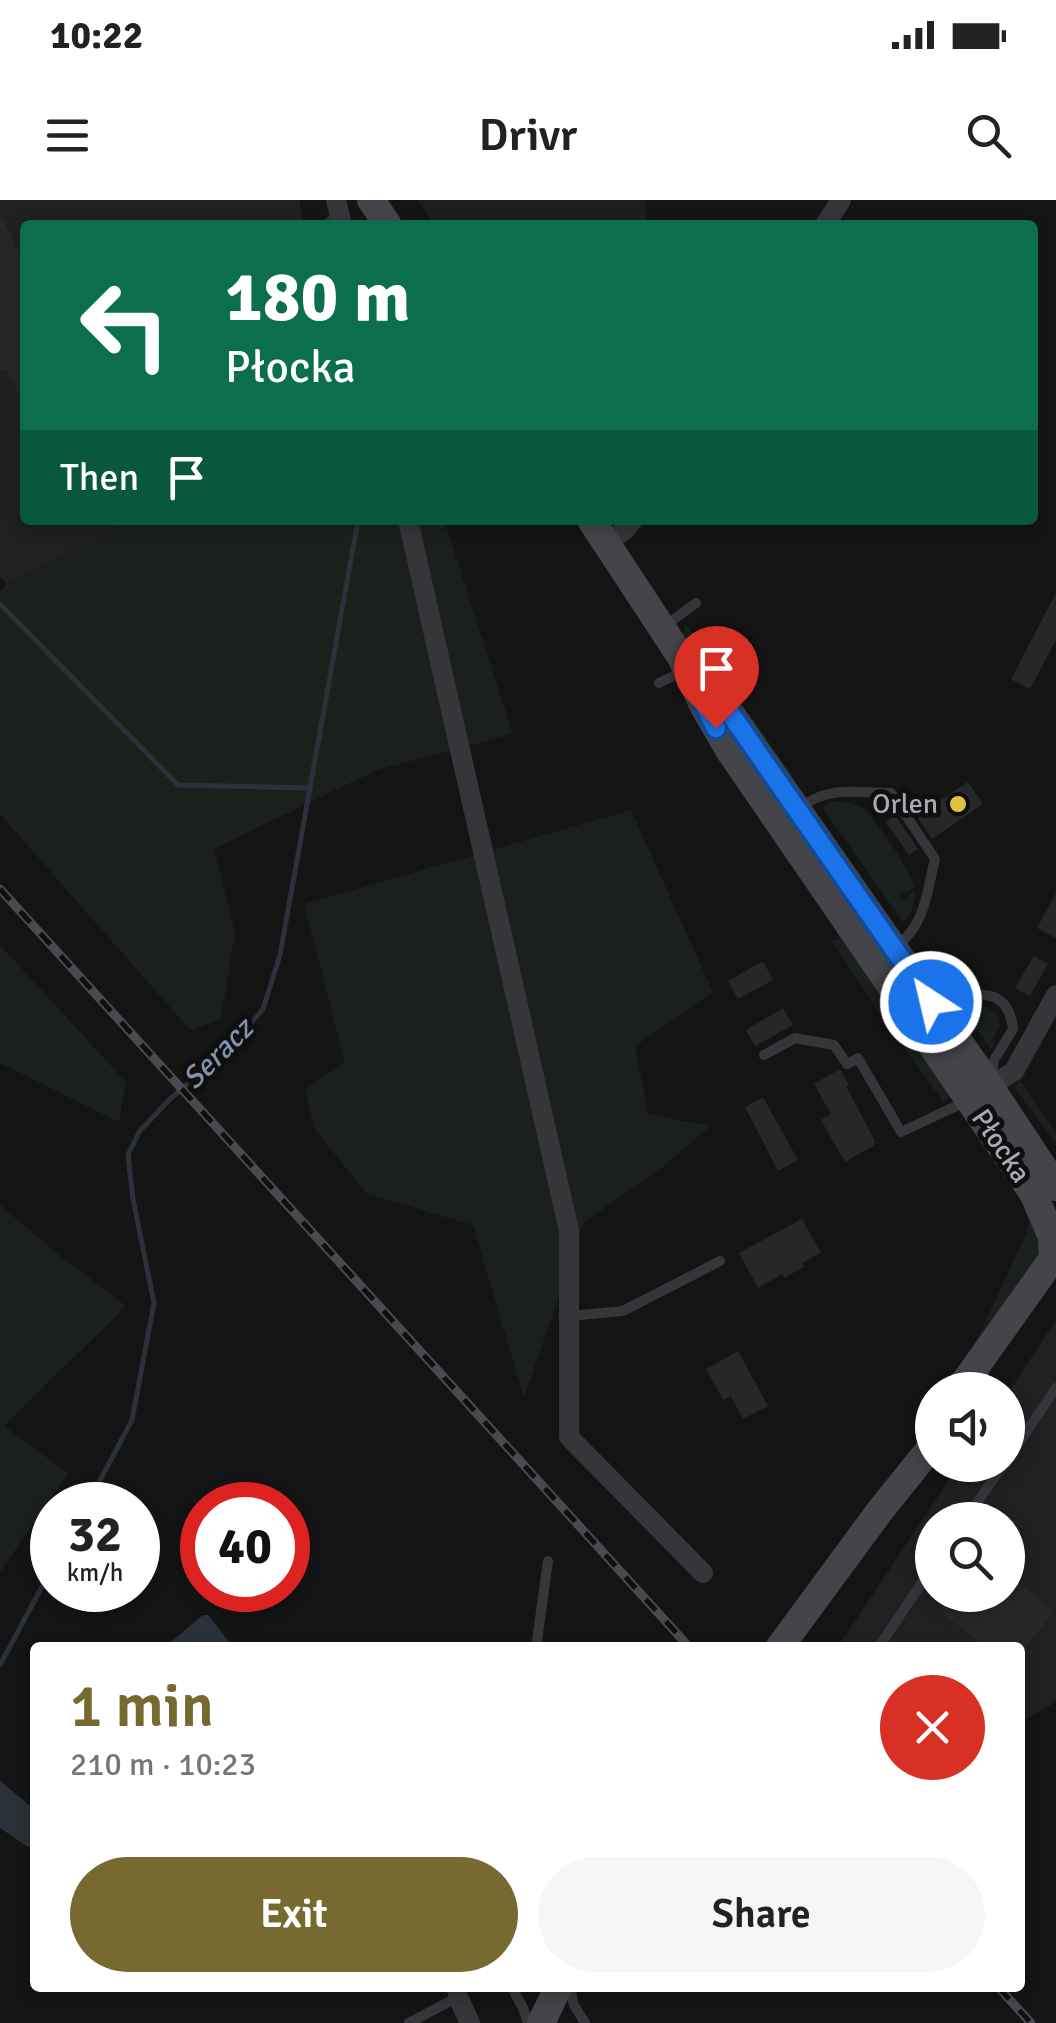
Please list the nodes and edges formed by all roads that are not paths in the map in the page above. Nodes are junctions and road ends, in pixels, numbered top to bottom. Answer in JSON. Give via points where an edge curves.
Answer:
{"nodes":[{"id":1,"x":409,"y":525,"type":"edge"},
{"id":2,"x":629,"y":525,"type":"edge"},
{"id":3,"x":599,"y":531,"type":"edge"},
{"id":4,"x":696,"y":602,"type":"dead end"},
{"id":5,"x":662,"y":628,"type":"junction"},
{"id":6,"x":686,"y":665,"type":"junction"},
{"id":7,"x":659,"y":683,"type":"dead end"},
{"id":8,"x":791,"y":819,"type":"junction"},
{"id":9,"x":884,"y":956,"type":"junction"},
{"id":10,"x":1056,"y":995,"type":"edge"},
{"id":11,"x":931,"y":1002,"type":"junction"},
{"id":12,"x":764,"y":1055,"type":"dead end"},
{"id":13,"x":980,"y":1093,"type":"junction"},
{"id":14,"x":1048,"y":1182,"type":"edge"},
{"id":15,"x":1056,"y":1218,"type":"edge"},
{"id":16,"x":720,"y":1261,"type":"dead end"},
{"id":17,"x":1055,"y":1264,"type":"edge"},
{"id":18,"x":569,"y":1316,"type":"junction"},
{"id":19,"x":973,"y":1372,"type":"edge"},
{"id":20,"x":987,"y":1372,"type":"edge"},
{"id":21,"x":1056,"y":1388,"type":"edge"},
{"id":22,"x":1025,"y":1433,"type":"edge"},
{"id":23,"x":915,"y":1456,"type":"edge"},
{"id":24,"x":915,"y":1467,"type":"edge"},
{"id":25,"x":879,"y":1512,"type":"junction"},
{"id":26,"x":548,"y":1562,"type":"dead end"},
{"id":27,"x":703,"y":1573,"type":"dead end"},
{"id":28,"x":915,"y":1593,"type":"edge"},
{"id":29,"x":537,"y":1642,"type":"edge"},
{"id":30,"x":783,"y":1642,"type":"edge"},
{"id":31,"x":882,"y":1642,"type":"edge"},
{"id":32,"x":454,"y":1992,"type":"edge"},
{"id":33,"x":514,"y":1992,"type":"edge"},
{"id":34,"x":556,"y":1992,"type":"edge"},
{"id":35,"x":571,"y":1992,"type":"edge"},
{"id":36,"x":409,"y":2023,"type":"edge"},
{"id":37,"x":470,"y":2023,"type":"edge"},
{"id":38,"x":528,"y":2023,"type":"edge"},
{"id":39,"x":541,"y":2023,"type":"edge"},
{"id":40,"x":585,"y":2023,"type":"edge"}],
"edges":[{"from":1,"to":18,"type":"street","via":[[569,1231]]},
{"from":2,"to":3,"type":"street"},
{"from":3,"to":5,"type":"street","name":"Płocka"},
{"from":4,"to":5,"type":"lane"},
{"from":5,"to":6,"type":"street","name":"Płocka"},
{"from":6,"to":7,"type":"lane"},
{"from":6,"to":8,"type":"street","name":"Płocka","via":[[729,750]]},
{"from":8,"to":9,"type":"street","name":"Płocka"},
{"from":8,"to":9,"type":"lane","via":[[827,792],[891,793],[935,859],[918,924]]},
{"from":9,"to":11,"type":"street","name":"Płocka"},
{"from":9,"to":13,"type":"street","name":"Płocka"},
{"from":10,"to":13,"type":"street","via":[[1014,1070]]},
{"from":11,"to":13,"type":"street","name":"Płocka"},
{"from":11,"to":13,"type":"lane","via":[[988,994],[1009,1009],[1013,1029]]},
{"from":12,"to":13,"type":"lane","via":[[794,1038],[834,1045],[847,1064],[858,1058],[901,1132]]},
{"from":13,"to":14,"type":"street","name":"Płocka"},
{"from":14,"to":15,"type":"street","name":"Płocka"},
{"from":14,"to":17,"type":"street","name":"Płocka"},
{"from":16,"to":18,"type":"lane","via":[[623,1310]]},
{"from":17,"to":19,"type":"street"},
{"from":17,"to":20,"type":"street"},
{"from":18,"to":27,"type":"street","via":[[569,1438]]},
{"from":21,"to":22,"type":"lane"},
{"from":23,"to":25,"type":"street"},
{"from":24,"to":25,"type":"street"},
{"from":25,"to":30,"type":"street"},
{"from":26,"to":29,"type":"lane"},
{"from":28,"to":31,"type":"lane"},
{"from":32,"to":36,"type":"lane"},
{"from":32,"to":37,"type":"street"},
{"from":33,"to":38,"type":"lane"},
{"from":34,"to":39,"type":"street"},
{"from":35,"to":40,"type":"lane"}]}
